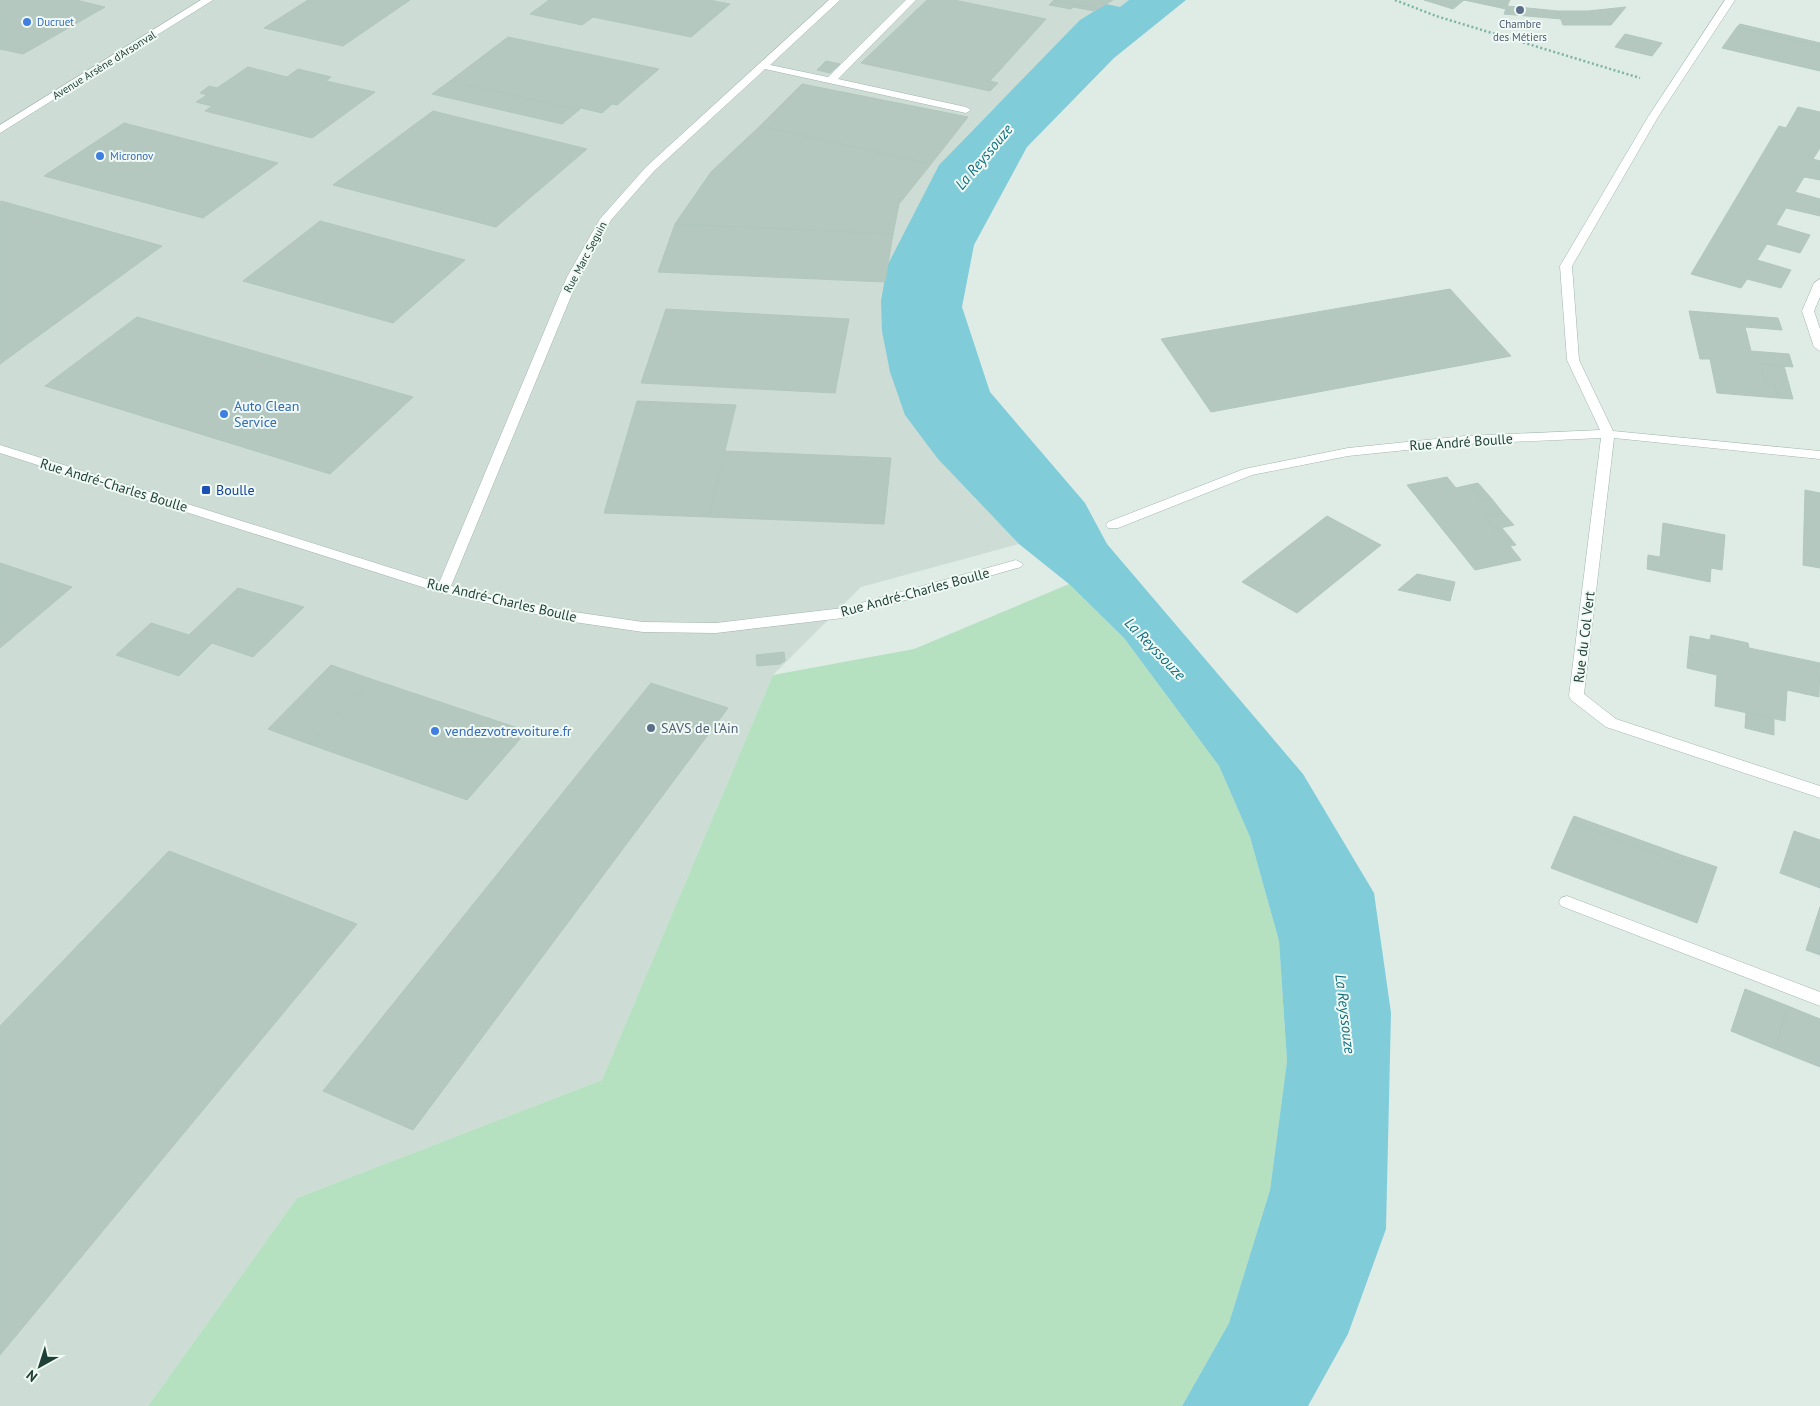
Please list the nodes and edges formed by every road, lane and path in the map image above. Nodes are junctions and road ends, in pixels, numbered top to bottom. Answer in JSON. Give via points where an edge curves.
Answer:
{"nodes":[{"id":1,"x":186,"y":0,"type":"edge"},
{"id":2,"x":835,"y":0,"type":"edge"},
{"id":3,"x":911,"y":0,"type":"edge"},
{"id":4,"x":1396,"y":0,"type":"edge"},
{"id":5,"x":1730,"y":0,"type":"edge"},
{"id":6,"x":205,"y":2,"type":"edge"},
{"id":7,"x":763,"y":66,"type":"junction"},
{"id":8,"x":830,"y":81,"type":"junction"},
{"id":9,"x":1672,"y":88,"type":"junction"},
{"id":10,"x":966,"y":110,"type":"dead end"},
{"id":11,"x":0,"y":130,"type":"edge"},
{"id":12,"x":1820,"y":283,"type":"edge"},
{"id":13,"x":1820,"y":347,"type":"edge"},
{"id":14,"x":1608,"y":434,"type":"junction"},
{"id":15,"x":0,"y":449,"type":"edge"},
{"id":16,"x":1820,"y":455,"type":"edge"},
{"id":17,"x":1114,"y":525,"type":"dead end"},
{"id":18,"x":1016,"y":564,"type":"dead end"},
{"id":19,"x":443,"y":589,"type":"junction"},
{"id":20,"x":1820,"y":792,"type":"edge"},
{"id":21,"x":1566,"y":902,"type":"dead end"},
{"id":22,"x":1820,"y":999,"type":"edge"}],
"edges":[{"from":1,"to":6,"type":"street"},
{"from":2,"to":7,"type":"street","name":"Rue Marc Seguin"},
{"from":3,"to":8,"type":"street"},
{"from":4,"to":9,"type":"path","via":[[1436,16]]},
{"from":5,"to":9,"type":"street"},
{"from":6,"to":11,"type":"street","name":"Avenue Arsène d'Arsonval"},
{"from":7,"to":8,"type":"street"},
{"from":7,"to":19,"type":"street","name":"Rue Marc Seguin","via":[[650,169],[606,219],[573,277]]},
{"from":8,"to":10,"type":"street"},
{"from":9,"to":14,"type":"street","via":[[1566,266],[1573,360]]},
{"from":12,"to":13,"type":"street","via":[[1808,311]]},
{"from":14,"to":16,"type":"street","name":"Rue André Boulle"},
{"from":14,"to":17,"type":"street","name":"Rue André Boulle","via":[[1465,440],[1348,452],[1249,472]]},
{"from":14,"to":20,"type":"street","name":"Rue du Col Vert","via":[[1576,696],[1610,723]]},
{"from":15,"to":19,"type":"street","name":"Rue André-Charles Boulle"},
{"from":18,"to":19,"type":"street","name":"Rue André-Charles Boulle","via":[[843,614],[716,628],[642,627],[577,618]]},
{"from":21,"to":22,"type":"street"}]}
